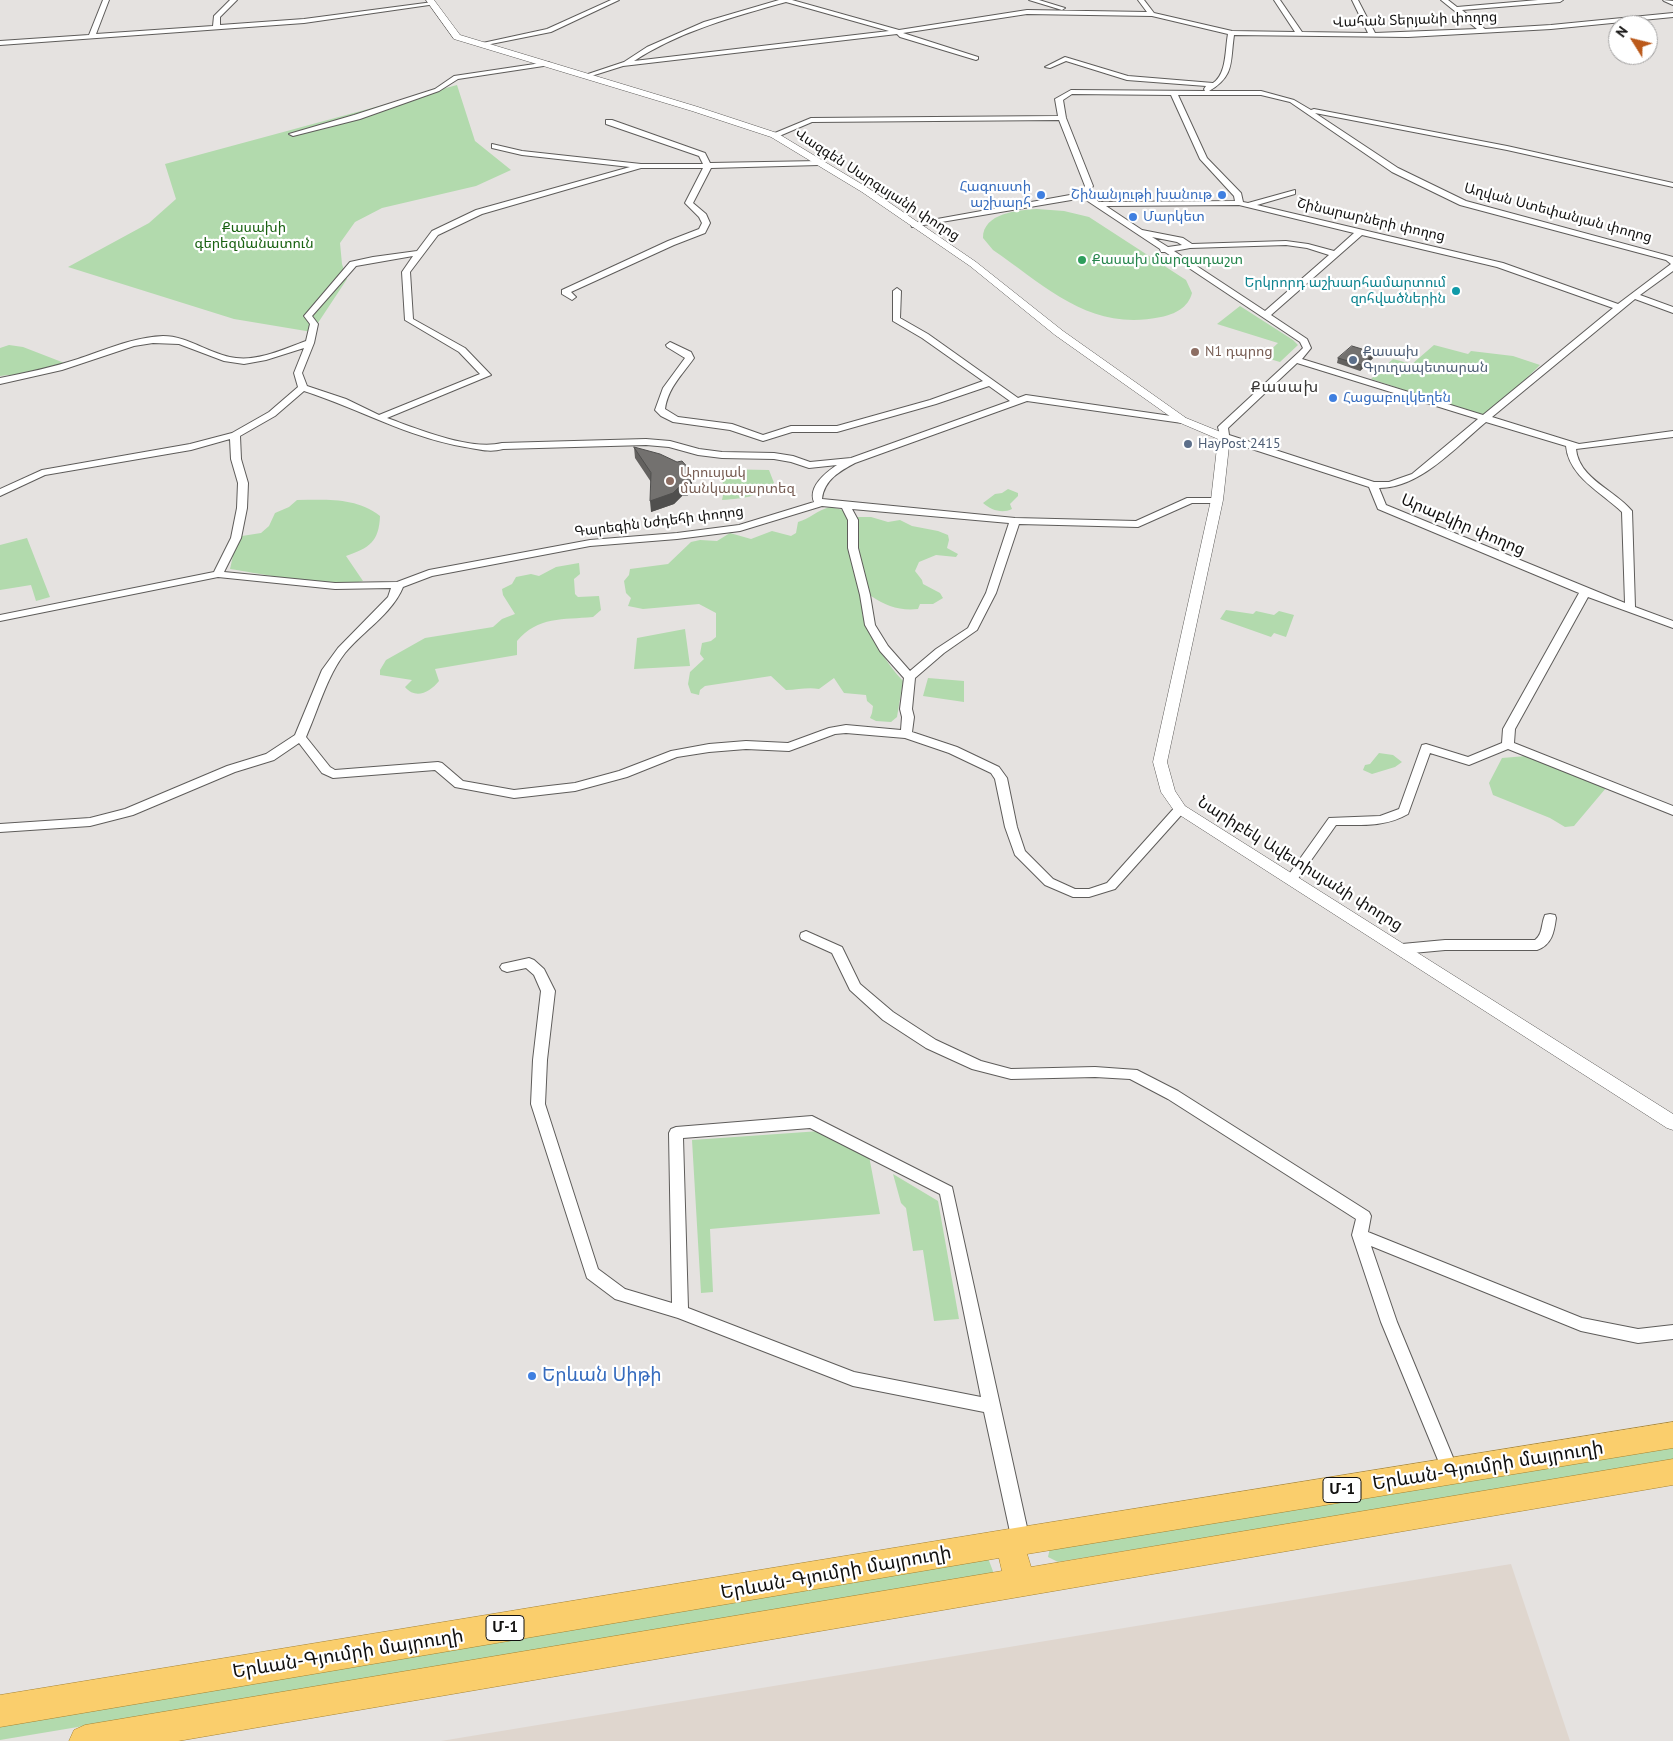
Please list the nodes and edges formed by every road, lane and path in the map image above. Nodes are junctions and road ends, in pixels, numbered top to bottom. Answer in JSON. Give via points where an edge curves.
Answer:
{"nodes":[{"id":1,"x":106,"y":0,"type":"edge"},
{"id":2,"x":234,"y":0,"type":"edge"},
{"id":3,"x":616,"y":0,"type":"edge"},
{"id":4,"x":786,"y":0,"type":"edge"},
{"id":5,"x":1032,"y":0,"type":"edge"},
{"id":6,"x":1141,"y":0,"type":"edge"},
{"id":7,"x":1277,"y":0,"type":"edge"},
{"id":8,"x":1355,"y":0,"type":"edge"},
{"id":9,"x":1444,"y":0,"type":"edge"},
{"id":10,"x":1560,"y":0,"type":"edge"},
{"id":11,"x":1666,"y":0,"type":"edge"},
{"id":12,"x":431,"y":2,"type":"edge"},
{"id":13,"x":1673,"y":3,"type":"edge"},
{"id":14,"x":1456,"y":9,"type":"junction"},
{"id":15,"x":1074,"y":13,"type":"junction"},
{"id":16,"x":1152,"y":14,"type":"junction"},
{"id":17,"x":1673,"y":15,"type":"edge"},
{"id":18,"x":216,"y":28,"type":"junction"},
{"id":19,"x":1484,"y":31,"type":"junction"},
{"id":20,"x":899,"y":32,"type":"junction"},
{"id":21,"x":1231,"y":33,"type":"junction"},
{"id":22,"x":1301,"y":35,"type":"junction"},
{"id":23,"x":1373,"y":35,"type":"junction"},
{"id":24,"x":92,"y":36,"type":"junction"},
{"id":25,"x":0,"y":43,"type":"edge"},
{"id":26,"x":481,"y":44,"type":"junction"},
{"id":27,"x":976,"y":58,"type":"dead end"},
{"id":28,"x":548,"y":64,"type":"junction"},
{"id":29,"x":622,"y":64,"type":"junction"},
{"id":30,"x":1048,"y":67,"type":"dead end"},
{"id":31,"x":585,"y":76,"type":"junction"},
{"id":32,"x":1214,"y":85,"type":"junction"},
{"id":33,"x":1174,"y":94,"type":"junction"},
{"id":34,"x":1200,"y":94,"type":"junction"},
{"id":35,"x":1309,"y":111,"type":"junction"},
{"id":36,"x":1062,"y":118,"type":"junction"},
{"id":37,"x":608,"y":122,"type":"dead end"},
{"id":38,"x":293,"y":134,"type":"dead end"},
{"id":39,"x":774,"y":135,"type":"junction"},
{"id":40,"x":495,"y":146,"type":"dead end"},
{"id":41,"x":819,"y":163,"type":"junction"},
{"id":42,"x":641,"y":166,"type":"junction"},
{"id":43,"x":708,"y":166,"type":"junction"},
{"id":44,"x":1673,"y":185,"type":"edge"},
{"id":45,"x":1292,"y":192,"type":"dead end"},
{"id":46,"x":1084,"y":195,"type":"junction"},
{"id":47,"x":1239,"y":203,"type":"junction"},
{"id":48,"x":1095,"y":204,"type":"junction"},
{"id":49,"x":1249,"y":205,"type":"junction"},
{"id":50,"x":915,"y":225,"type":"junction"},
{"id":51,"x":1136,"y":231,"type":"junction"},
{"id":52,"x":1360,"y":232,"type":"junction"},
{"id":53,"x":1190,"y":246,"type":"junction"},
{"id":54,"x":1164,"y":250,"type":"junction"},
{"id":55,"x":421,"y":253,"type":"junction"},
{"id":56,"x":1335,"y":254,"type":"junction"},
{"id":57,"x":1673,"y":264,"type":"edge"},
{"id":58,"x":897,"y":291,"type":"dead end"},
{"id":59,"x":1634,"y":296,"type":"junction"},
{"id":60,"x":572,"y":297,"type":"dead end"},
{"id":61,"x":1619,"y":307,"type":"junction"},
{"id":62,"x":1673,"y":310,"type":"edge"},
{"id":63,"x":1265,"y":316,"type":"junction"},
{"id":64,"x":310,"y":343,"type":"junction"},
{"id":65,"x":670,"y":345,"type":"dead end"},
{"id":66,"x":1296,"y":360,"type":"junction"},
{"id":67,"x":0,"y":382,"type":"edge"},
{"id":68,"x":990,"y":382,"type":"junction"},
{"id":69,"x":303,"y":388,"type":"junction"},
{"id":70,"x":1016,"y":401,"type":"junction"},
{"id":71,"x":379,"y":418,"type":"junction"},
{"id":72,"x":1486,"y":418,"type":"junction"},
{"id":73,"x":1182,"y":420,"type":"junction"},
{"id":74,"x":1673,"y":434,"type":"edge"},
{"id":75,"x":235,"y":435,"type":"junction"},
{"id":76,"x":1224,"y":438,"type":"junction"},
{"id":77,"x":1571,"y":444,"type":"junction"},
{"id":78,"x":852,"y":461,"type":"junction"},
{"id":79,"x":1372,"y":485,"type":"junction"},
{"id":80,"x":0,"y":493,"type":"edge"},
{"id":81,"x":1217,"y":500,"type":"junction"},
{"id":82,"x":821,"y":503,"type":"junction"},
{"id":83,"x":845,"y":505,"type":"junction"},
{"id":84,"x":1015,"y":520,"type":"junction"},
{"id":85,"x":218,"y":574,"type":"junction"},
{"id":86,"x":398,"y":585,"type":"junction"},
{"id":87,"x":1585,"y":592,"type":"junction"},
{"id":88,"x":1630,"y":609,"type":"junction"},
{"id":89,"x":0,"y":618,"type":"edge"},
{"id":90,"x":1673,"y":624,"type":"edge"},
{"id":91,"x":910,"y":677,"type":"junction"},
{"id":92,"x":906,"y":734,"type":"junction"},
{"id":93,"x":300,"y":737,"type":"junction"},
{"id":94,"x":1508,"y":745,"type":"junction"},
{"id":95,"x":1180,"y":809,"type":"junction"},
{"id":96,"x":1673,"y":811,"type":"edge"},
{"id":97,"x":0,"y":828,"type":"edge"},
{"id":98,"x":1291,"y":880,"type":"junction"},
{"id":99,"x":1550,"y":918,"type":"dead end"},
{"id":100,"x":806,"y":936,"type":"dead end"},
{"id":101,"x":1402,"y":949,"type":"junction"},
{"id":102,"x":507,"y":967,"type":"dead end"},
{"id":103,"x":1673,"y":1122,"type":"edge"},
{"id":104,"x":1360,"y":1235,"type":"junction"},
{"id":105,"x":680,"y":1312,"type":"junction"},
{"id":106,"x":1673,"y":1332,"type":"edge"},
{"id":107,"x":991,"y":1406,"type":"junction"},
{"id":108,"x":1673,"y":1435,"type":"edge"},
{"id":109,"x":1452,"y":1472,"type":"junction"},
{"id":110,"x":1673,"y":1472,"type":"edge"},
{"id":111,"x":1015,"y":1542,"type":"junction"},
{"id":112,"x":1020,"y":1584,"type":"junction"},
{"id":113,"x":0,"y":1712,"type":"edge"},
{"id":114,"x":85,"y":1741,"type":"edge"}],
"edges":[{"from":1,"to":24,"type":"street"},
{"from":2,"to":18,"type":"street","via":[[217,16]]},
{"from":3,"to":26,"type":"street","via":[[549,31]]},
{"from":4,"to":20,"type":"street"},
{"from":4,"to":29,"type":"street","via":[[706,23],[649,48]]},
{"from":5,"to":15,"type":"street"},
{"from":6,"to":16,"type":"street"},
{"from":7,"to":22,"type":"street"},
{"from":8,"to":23,"type":"street"},
{"from":9,"to":14,"type":"street"},
{"from":10,"to":14,"type":"street"},
{"from":11,"to":13,"type":"street"},
{"from":12,"to":18,"type":"street","via":[[304,21]]},
{"from":12,"to":26,"type":"street","name":"Վազգեն Սարգսյանի փողոց","via":[[457,37]]},
{"from":14,"to":19,"type":"street"},
{"from":15,"to":16,"type":"street","name":"Վահան Տերյանի փողոց"},
{"from":15,"to":20,"type":"street","via":[[1009,14]]},
{"from":16,"to":21,"type":"street","name":"Վահան Տերյանի փողոց"},
{"from":17,"to":19,"type":"street","name":"Վահան Տերյանի փողոց"},
{"from":18,"to":24,"type":"street"},
{"from":19,"to":23,"type":"street","name":"Վահան Տերյանի փողոց"},
{"from":20,"to":27,"type":"street","via":[[902,36]]},
{"from":20,"to":29,"type":"street"},
{"from":21,"to":22,"type":"street","name":"Վահան Տերյանի փողոց"},
{"from":21,"to":32,"type":"street","via":[[1226,70],[1222,80]]},
{"from":22,"to":23,"type":"street","name":"Վահան Տերյանի փողոց"},
{"from":24,"to":25,"type":"street"},
{"from":26,"to":28,"type":"street","name":"Վազգեն Սարգսյանի փողոց"},
{"from":28,"to":31,"type":"street","name":"Վազգեն Սարգսյանի փողոց"},
{"from":28,"to":38,"type":"street","via":[[456,77],[437,90]]},
{"from":29,"to":31,"type":"street"},
{"from":30,"to":32,"type":"street","via":[[1065,59],[1127,78]]},
{"from":31,"to":39,"type":"street","name":"Վազգեն Սարգսյանի փողոց"},
{"from":32,"to":34,"type":"street"},
{"from":33,"to":34,"type":"street","name":"Աղվան Ստեփանյան փողոց"},
{"from":33,"to":36,"type":"street","name":"Աղվան Ստեփանյան փողոց","via":[[1071,92],[1059,99]]},
{"from":33,"to":47,"type":"street","via":[[1204,159],[1238,195]]},
{"from":34,"to":35,"type":"street","name":"Աղվան Ստեփանյան փողոց","via":[[1261,93],[1292,101]]},
{"from":35,"to":44,"type":"street","name":"Աղվան Ստեփանյան փողոց","via":[[1507,148]]},
{"from":35,"to":57,"type":"street","name":"Աղվան Ստեփանյան փողոց","via":[[1395,170],[1463,203],[1669,258]]},
{"from":36,"to":39,"type":"street","via":[[811,120]]},
{"from":36,"to":46,"type":"street","via":[[1089,186]]},
{"from":37,"to":43,"type":"street","via":[[702,155]]},
{"from":39,"to":41,"type":"street","name":"Վազգեն Սարգսյանի փողոց"},
{"from":40,"to":42,"type":"street","via":[[522,153]]},
{"from":41,"to":43,"type":"street"},
{"from":41,"to":50,"type":"street","name":"Վազգեն Սարգսյանի փողոց"},
{"from":42,"to":43,"type":"street"},
{"from":42,"to":55,"type":"street","via":[[479,212],[435,233]]},
{"from":43,"to":60,"type":"street","via":[[689,203],[703,216],[706,223],[702,231],[565,292]]},
{"from":45,"to":49,"type":"street"},
{"from":46,"to":48,"type":"street"},
{"from":46,"to":50,"type":"street"},
{"from":47,"to":48,"type":"street","name":"Շինարարների փողոց"},
{"from":47,"to":49,"type":"street","name":"Շինարարների փողոց"},
{"from":48,"to":51,"type":"street"},
{"from":49,"to":52,"type":"street","name":"Շինարարների փողոց"},
{"from":50,"to":73,"type":"street","name":"Վազգեն Սարգսյանի փողոց","via":[[974,264],[1059,333]]},
{"from":51,"to":53,"type":"street","via":[[1180,240]]},
{"from":51,"to":54,"type":"street"},
{"from":52,"to":56,"type":"street"},
{"from":52,"to":61,"type":"street","name":"Շինարարների փողոց","via":[[1500,265]]},
{"from":53,"to":54,"type":"street"},
{"from":53,"to":56,"type":"street","via":[[1286,243]]},
{"from":54,"to":63,"type":"street"},
{"from":55,"to":64,"type":"street","via":[[373,258],[353,264],[308,316],[314,324]]},
{"from":55,"to":71,"type":"street","via":[[406,272],[409,320],[462,350],[486,375]]},
{"from":56,"to":63,"type":"street"},
{"from":57,"to":59,"type":"street","name":"Աղվան Ստեփանյան փողոց","via":[[1671,269]]},
{"from":58,"to":68,"type":"street","via":[[896,319]]},
{"from":59,"to":61,"type":"street","name":"Աղվան Ստեփանյան փողոց"},
{"from":59,"to":62,"type":"street"},
{"from":61,"to":72,"type":"street","name":"Աղվան Ստեփանյան փողոց"},
{"from":63,"to":66,"type":"street","via":[[1304,341],[1307,348]]},
{"from":64,"to":67,"type":"street","via":[[237,362],[176,340],[162,339],[118,348]]},
{"from":64,"to":69,"type":"street","via":[[298,373]]},
{"from":65,"to":68,"type":"street","via":[[690,358],[675,375],[661,401],[660,410],[664,414],[676,420],[732,427],[763,438],[791,429],[837,429]]},
{"from":66,"to":72,"type":"street"},
{"from":66,"to":76,"type":"street","via":[[1224,427]]},
{"from":68,"to":70,"type":"street"},
{"from":69,"to":71,"type":"street","via":[[343,401]]},
{"from":69,"to":75,"type":"street","via":[[272,414]]},
{"from":70,"to":73,"type":"street","via":[[1026,398]]},
{"from":70,"to":78,"type":"street"},
{"from":71,"to":78,"type":"street","via":[[436,439],[492,449],[502,446],[646,442],[722,455],[774,456],[809,464]]},
{"from":72,"to":77,"type":"street"},
{"from":72,"to":79,"type":"street","name":"Աղվան Ստեփանյան փողոց","via":[[1415,476],[1390,486]]},
{"from":73,"to":76,"type":"street","name":"Վազգեն Սարգսյանի փողոց"},
{"from":74,"to":77,"type":"street","via":[[1579,447]]},
{"from":75,"to":80,"type":"street","via":[[191,447],[42,473]]},
{"from":75,"to":85,"type":"street","via":[[236,459],[243,483],[242,508],[236,538]]},
{"from":76,"to":79,"type":"street"},
{"from":76,"to":81,"type":"street","name":"Նարիբեկ Ավետիսյանի փողոց"},
{"from":77,"to":88,"type":"street","via":[[1580,472],[1626,511]]},
{"from":78,"to":82,"type":"street","via":[[840,467],[821,486],[817,500]]},
{"from":79,"to":87,"type":"street","name":"Արաբկիր փողոց","via":[[1382,507]]},
{"from":81,"to":84,"type":"street","via":[[1190,500],[1138,524]]},
{"from":81,"to":95,"type":"street","name":"Նարիբեկ Ավետիսյանի փողոց","via":[[1160,762],[1168,792]]},
{"from":82,"to":83,"type":"street"},
{"from":82,"to":86,"type":"street","name":"Գարեգին Նժդեհի փողոց","via":[[740,528],[590,543],[429,573]]},
{"from":83,"to":84,"type":"street"},
{"from":83,"to":91,"type":"street","via":[[853,520],[853,546],[869,623],[884,648]]},
{"from":84,"to":91,"type":"street","via":[[991,593],[972,630],[940,651]]},
{"from":85,"to":86,"type":"street","via":[[335,586]]},
{"from":85,"to":89,"type":"street"},
{"from":86,"to":93,"type":"street","via":[[393,598],[342,650],[328,670]]},
{"from":87,"to":88,"type":"street","name":"Արաբկիր փողոց"},
{"from":87,"to":94,"type":"street","via":[[1509,729]]},
{"from":88,"to":90,"type":"street","name":"Արաբկիր փողոց"},
{"from":91,"to":92,"type":"street"},
{"from":92,"to":93,"type":"street","via":[[846,729],[789,747],[746,745],[709,748],[675,754],[623,774],[575,787],[514,794],[460,784],[438,766],[333,774],[326,770]]},
{"from":92,"to":95,"type":"street","via":[[953,750],[995,770],[1001,778],[1020,852],[1050,882],[1073,892],[1089,893],[1111,886]]},
{"from":93,"to":97,"type":"street","via":[[270,757],[231,769],[129,812],[90,822]]},
{"from":94,"to":96,"type":"street"},
{"from":94,"to":98,"type":"street","via":[[1469,761],[1426,748],[1404,811],[1384,820],[1333,822]]},
{"from":95,"to":98,"type":"street","name":"Նարիբեկ Ավետիսյանի փողոց"},
{"from":98,"to":101,"type":"street","name":"Նարիբեկ Ավետիսյանի փողոց"},
{"from":99,"to":101,"type":"street","via":[[1546,938],[1537,945],[1445,945]]},
{"from":100,"to":104,"type":"street","via":[[837,950],[855,987],[888,1016],[931,1044],[977,1065],[1011,1074],[1132,1074],[1364,1216]]},
{"from":101,"to":103,"type":"street","name":"Նարիբեկ Ավետիսյանի փողոց"},
{"from":102,"to":105,"type":"street","via":[[529,963],[539,972],[548,991],[538,1104],[592,1273],[620,1294]]},
{"from":104,"to":106,"type":"street","via":[[1581,1324],[1638,1336]]},
{"from":104,"to":109,"type":"street","via":[[1389,1322]]},
{"from":105,"to":107,"type":"street","via":[[853,1379]]},
{"from":105,"to":107,"type":"street","via":[[676,1133],[812,1122],[947,1191]]},
{"from":107,"to":111,"type":"street"},
{"from":108,"to":109,"type":"highway","name":"Երևան-Գյումրի մայրուղի","number":"Մ-1"},
{"from":109,"to":111,"type":"highway","name":"Երևան-Գյումրի մայրուղի","number":"Մ-1"},
{"from":110,"to":112,"type":"highway","number":"Մ-1"},
{"from":111,"to":112,"type":"highway"},
{"from":111,"to":113,"type":"highway","name":"Երևան-Գյումրի մայրուղի","number":"Մ-1"},
{"from":112,"to":114,"type":"highway","number":"Մ-1"}]}
